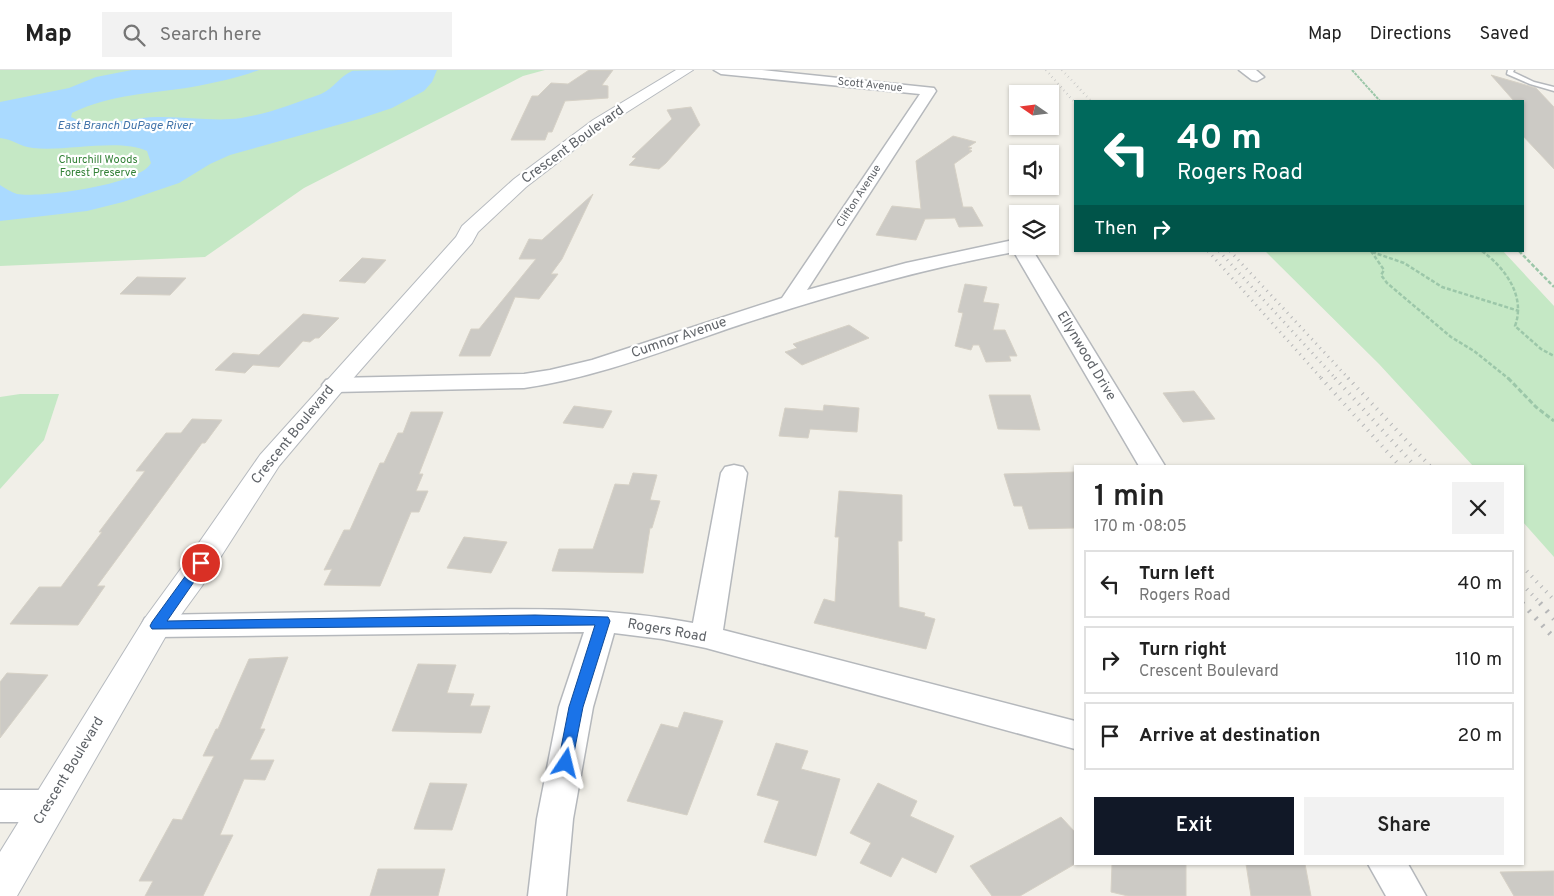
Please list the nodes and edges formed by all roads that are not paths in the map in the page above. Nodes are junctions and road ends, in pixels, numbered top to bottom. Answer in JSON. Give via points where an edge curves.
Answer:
{"nodes":[{"id":1,"x":686,"y":70,"type":"edge"},
{"id":2,"x":722,"y":70,"type":"edge"},
{"id":3,"x":1511,"y":70,"type":"edge"},
{"id":4,"x":1554,"y":89,"type":"edge"},
{"id":5,"x":929,"y":91,"type":"joint"},
{"id":6,"x":1009,"y":248,"type":"edge"},
{"id":7,"x":1024,"y":255,"type":"edge"},
{"id":8,"x":790,"y":301,"type":"junction"},
{"id":9,"x":334,"y":385,"type":"junction"},
{"id":10,"x":1151,"y":465,"type":"edge"},
{"id":11,"x":734,"y":473,"type":"dead end"},
{"id":12,"x":603,"y":621,"type":"junction"},
{"id":13,"x":156,"y":626,"type":"junction"},
{"id":14,"x":706,"y":637,"type":"junction"},
{"id":15,"x":1074,"y":735,"type":"edge"},
{"id":16,"x":0,"y":806,"type":"edge"},
{"id":17,"x":48,"y":806,"type":"junction"},
{"id":18,"x":1387,"y":865,"type":"edge"},
{"id":19,"x":0,"y":888,"type":"edge"},
{"id":20,"x":546,"y":896,"type":"edge"},
{"id":21,"x":1407,"y":896,"type":"edge"}],
"edges":[{"from":1,"to":9,"type":"street","name":"Crescent Boulevard","via":[[598,124],[520,182],[469,230],[465,239]]},
{"from":2,"to":5,"type":"street","name":"Scott Avenue"},
{"from":3,"to":4,"type":"lane","via":[[1510,73],[1517,78]]},
{"from":5,"to":8,"type":"street","name":"Clifton Avenue"},
{"from":6,"to":8,"type":"street","name":"Cumnor Avenue","via":[[913,268]]},
{"from":7,"to":10,"type":"street","name":"Ellynwood Drive"},
{"from":8,"to":9,"type":"street","name":"Cumnor Avenue","via":[[617,360],[549,377]]},
{"from":9,"to":13,"type":"street","name":"Crescent Boulevard","via":[[269,461]]},
{"from":11,"to":14,"type":"street"},
{"from":12,"to":13,"type":"street","name":"Rogers Road"},
{"from":12,"to":14,"type":"street","name":"Rogers Road"},
{"from":12,"to":20,"type":"street","via":[[576,707],[555,819]]},
{"from":13,"to":17,"type":"street","name":"Crescent Boulevard"},
{"from":14,"to":15,"type":"street","name":"Rogers Road"},
{"from":16,"to":17,"type":"street"},
{"from":17,"to":19,"type":"street","name":"Crescent Boulevard"},
{"from":18,"to":21,"type":"street"}]}
